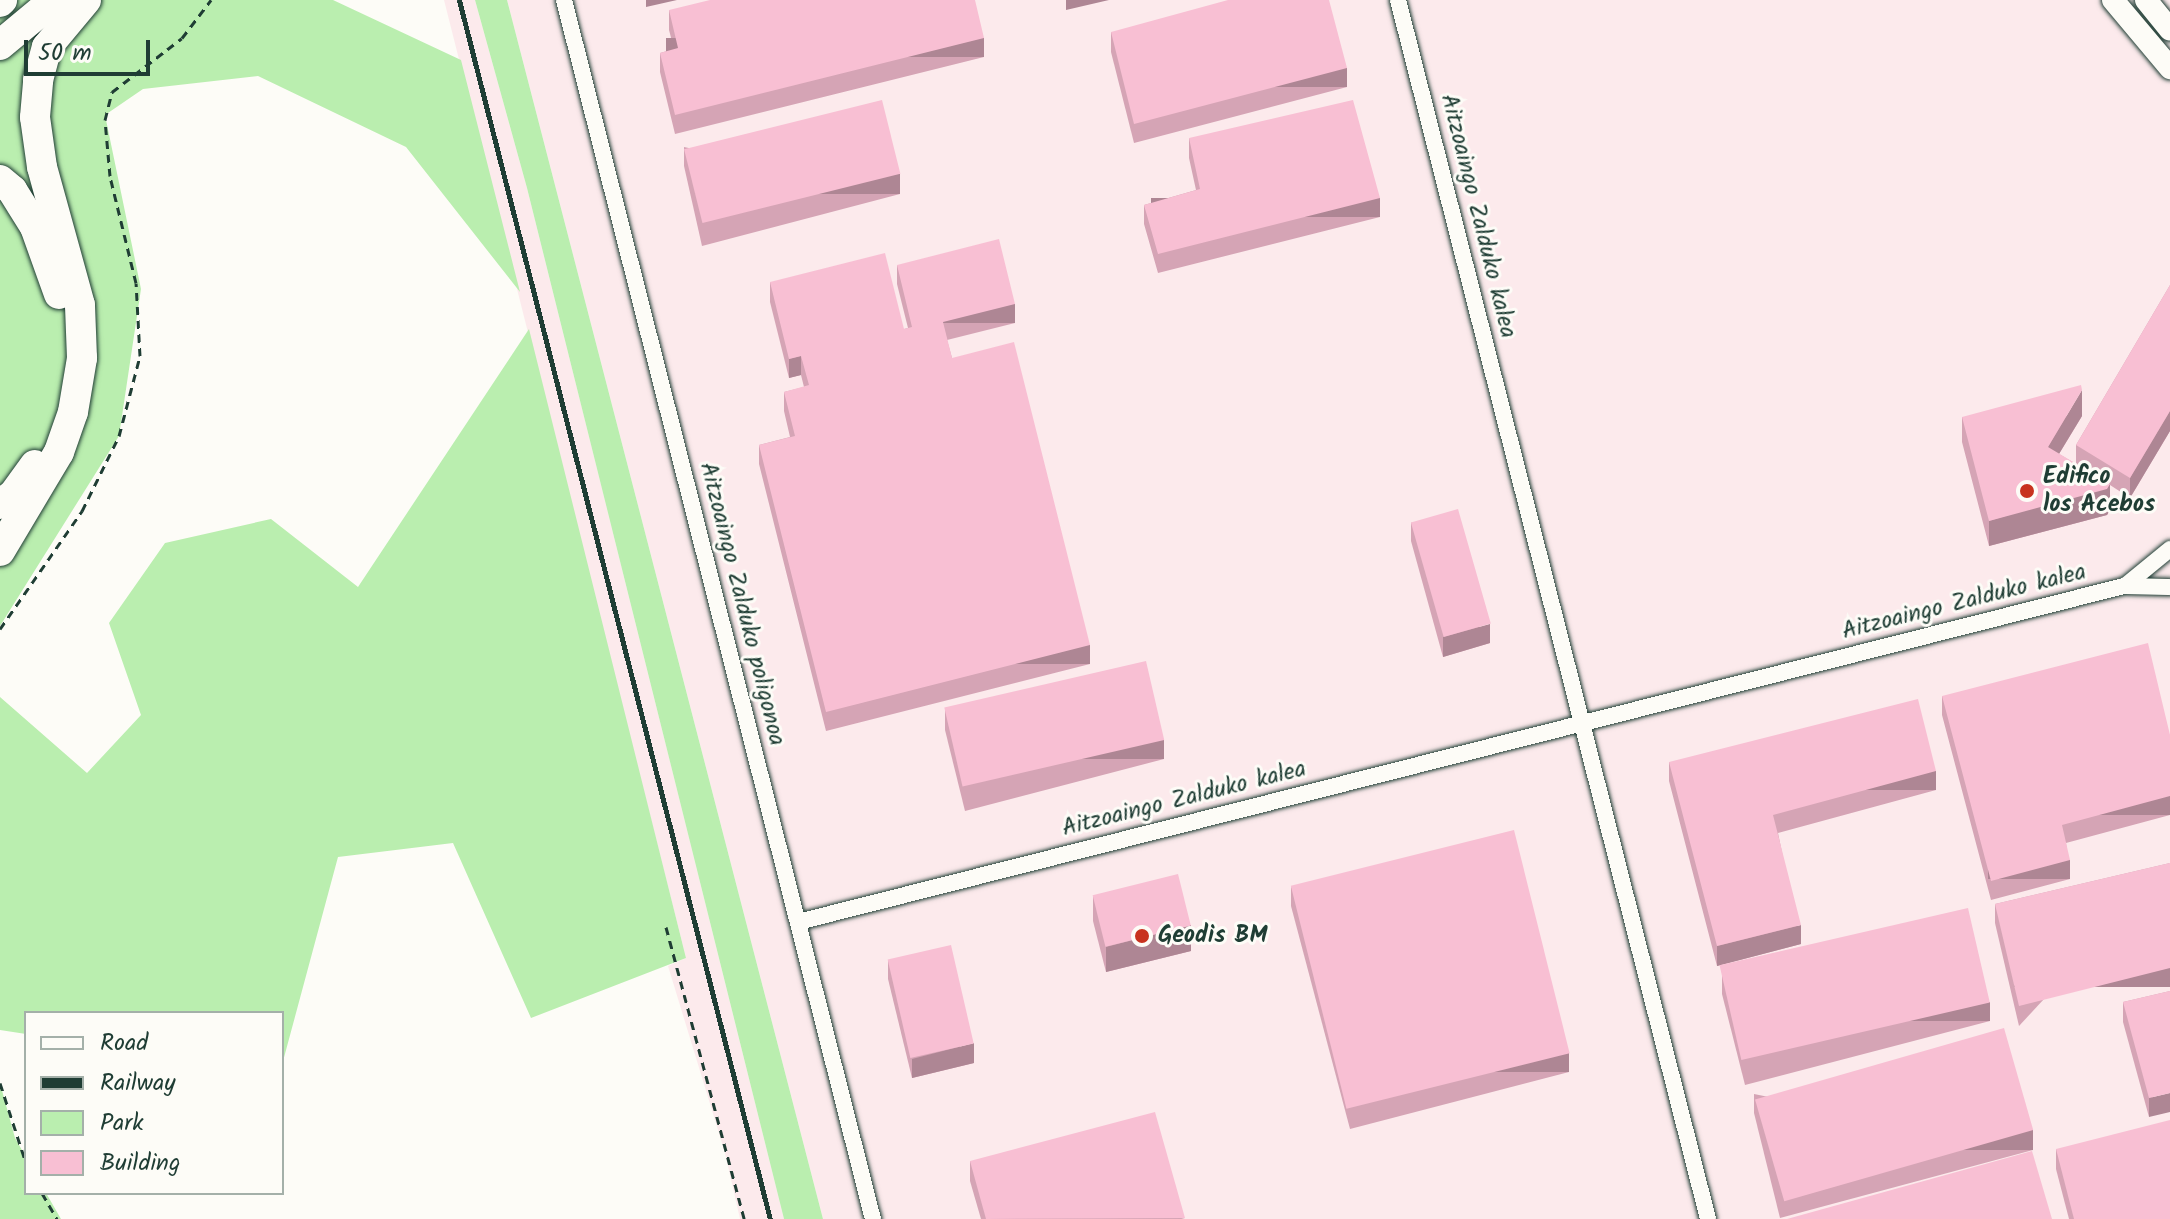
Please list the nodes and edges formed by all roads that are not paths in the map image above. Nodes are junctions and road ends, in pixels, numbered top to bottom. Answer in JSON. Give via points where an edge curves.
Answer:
{"nodes":[{"id":1,"x":54,"y":0,"type":"edge"},
{"id":2,"x":86,"y":0,"type":"edge"},
{"id":3,"x":564,"y":0,"type":"edge"},
{"id":4,"x":1398,"y":0,"type":"edge"},
{"id":5,"x":2113,"y":0,"type":"edge"},
{"id":6,"x":2146,"y":0,"type":"edge"},
{"id":7,"x":2170,"y":30,"type":"edge"},
{"id":8,"x":0,"y":45,"type":"edge"},
{"id":9,"x":2170,"y":68,"type":"edge"},
{"id":10,"x":0,"y":180,"type":"edge"},
{"id":11,"x":0,"y":504,"type":"edge"},
{"id":12,"x":2170,"y":549,"type":"edge"},
{"id":13,"x":0,"y":551,"type":"edge"},
{"id":14,"x":2124,"y":586,"type":"junction"},
{"id":15,"x":2170,"y":587,"type":"edge"},
{"id":16,"x":1582,"y":722,"type":"junction"},
{"id":17,"x":798,"y":922,"type":"junction"},
{"id":18,"x":873,"y":1219,"type":"edge"},
{"id":19,"x":1708,"y":1219,"type":"edge"}],
"edges":[{"from":1,"to":8,"type":"highway"},
{"from":2,"to":13,"type":"highway","via":[[47,47],[35,117],[42,167],[80,305],[82,358],[73,412],[59,452]]},
{"from":3,"to":17,"type":"street","name":"Aitzoaingo Zalduko poligonoa"},
{"from":4,"to":16,"type":"street","name":"Aitzoaingo Zalduko kalea"},
{"from":5,"to":9,"type":"street"},
{"from":6,"to":7,"type":"street"},
{"from":10,"to":11,"type":"highway","via":[[35,227],[59,293],[65,340],[48,435],[33,469]]},
{"from":12,"to":14,"type":"street","name":"Aitzoaingo Zalduko kalea"},
{"from":14,"to":15,"type":"street","name":"Aitzoaingo Zalduko kalea"},
{"from":14,"to":16,"type":"street","name":"Aitzoaingo Zalduko kalea"},
{"from":16,"to":17,"type":"street","name":"Aitzoaingo Zalduko kalea"},
{"from":16,"to":19,"type":"street","name":"Aitzoaingo Zalduko kalea"},
{"from":17,"to":18,"type":"street","name":"Aitzoaingo Zalduko poligonoa"}]}
